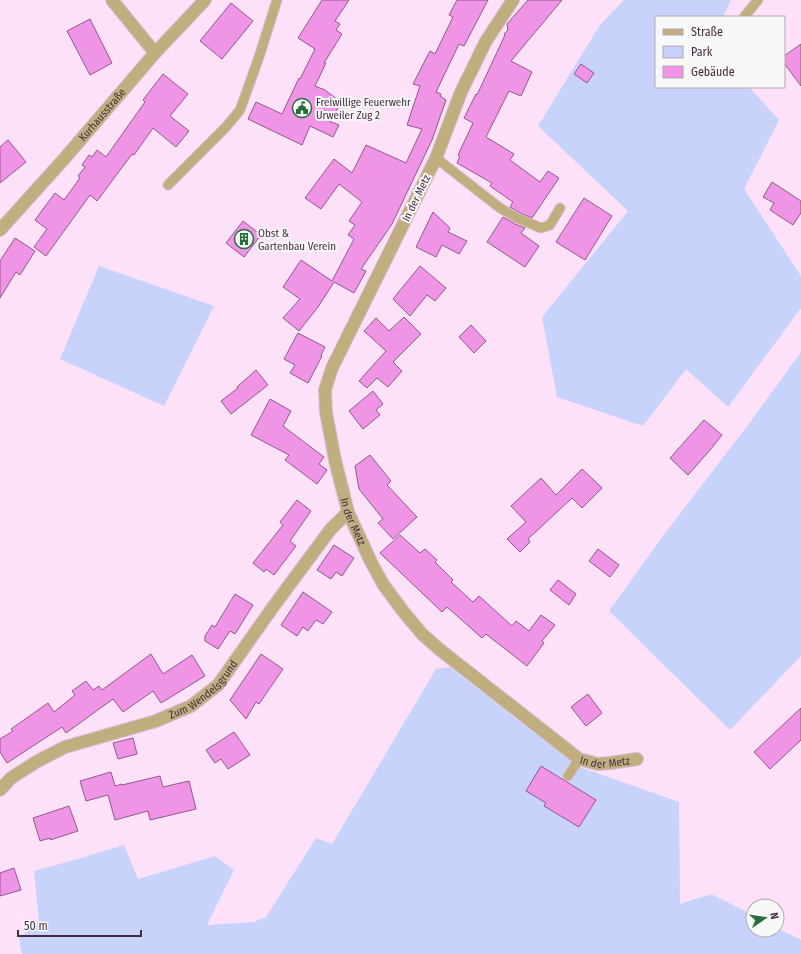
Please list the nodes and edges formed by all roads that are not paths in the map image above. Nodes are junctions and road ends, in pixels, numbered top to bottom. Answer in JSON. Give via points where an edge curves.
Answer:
{"nodes":[{"id":1,"x":112,"y":0,"type":"edge"},
{"id":2,"x":205,"y":0,"type":"edge"},
{"id":3,"x":277,"y":0,"type":"edge"},
{"id":4,"x":513,"y":0,"type":"edge"},
{"id":5,"x":758,"y":0,"type":"edge"},
{"id":6,"x":745,"y":16,"type":"edge"},
{"id":7,"x":155,"y":53,"type":"junction"},
{"id":8,"x":436,"y":158,"type":"junction"},
{"id":9,"x":168,"y":185,"type":"dead end"},
{"id":10,"x":560,"y":208,"type":"dead end"},
{"id":11,"x":1,"y":227,"type":"edge"},
{"id":12,"x":348,"y":512,"type":"junction"},
{"id":13,"x":579,"y":759,"type":"junction"},
{"id":14,"x":637,"y":759,"type":"dead end"},
{"id":15,"x":568,"y":776,"type":"dead end"},
{"id":16,"x":0,"y":790,"type":"edge"}],
"edges":[{"from":1,"to":7,"type":"street"},
{"from":2,"to":7,"type":"street","name":"Kurhausstraße"},
{"from":3,"to":9,"type":"lane","via":[[240,110]]},
{"from":4,"to":8,"type":"street","name":"In der Metz","via":[[486,40],[461,92]]},
{"from":5,"to":6,"type":"lane"},
{"from":7,"to":11,"type":"street","name":"Kurhausstraße"},
{"from":8,"to":10,"type":"lane","via":[[500,208],[517,218],[542,228],[550,225]]},
{"from":8,"to":12,"type":"street","name":"In der Metz","via":[[332,368],[326,390],[326,412]]},
{"from":12,"to":13,"type":"street","name":"In der Metz","via":[[383,584],[422,634]]},
{"from":12,"to":16,"type":"street","name":"Zum Wendelsgrund","via":[[330,530],[218,685],[191,706],[156,721],[65,747],[11,778]]},
{"from":13,"to":14,"type":"street","name":"In der Metz","via":[[598,764]]},
{"from":13,"to":15,"type":"lane"}]}
